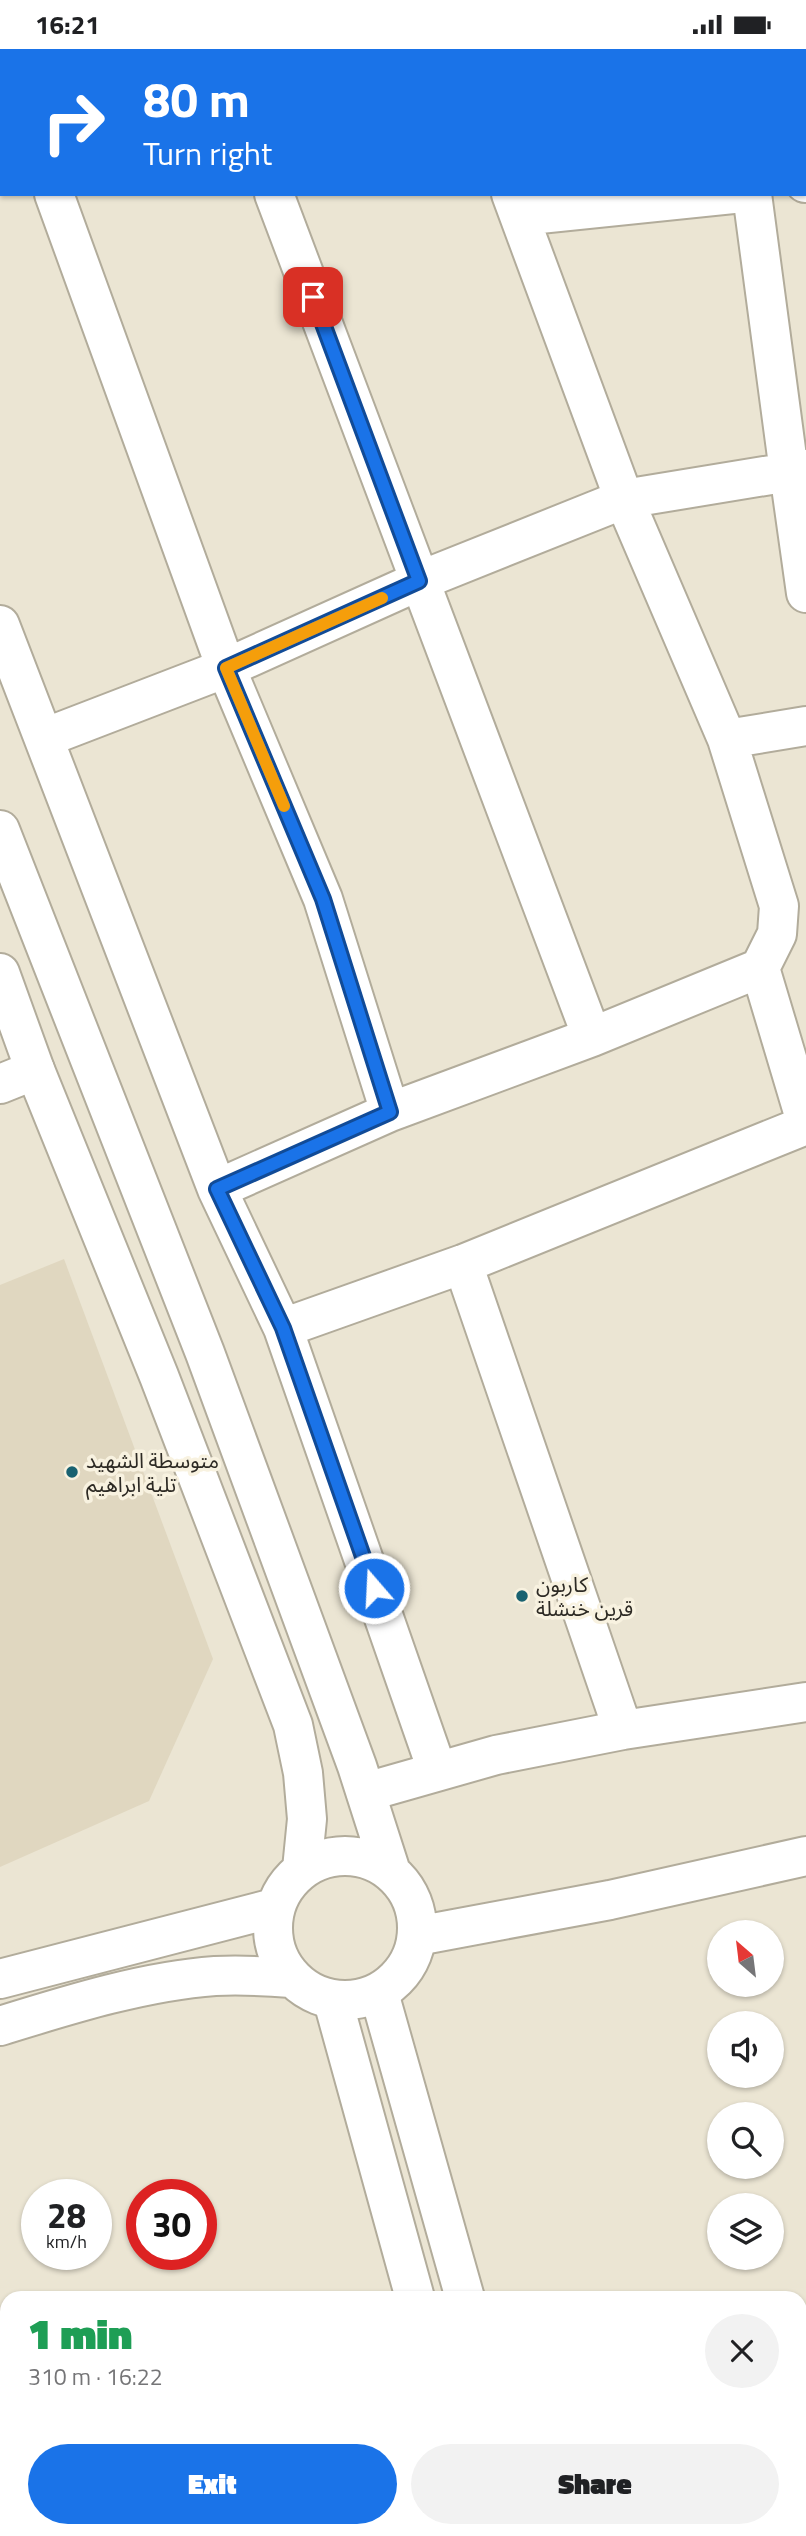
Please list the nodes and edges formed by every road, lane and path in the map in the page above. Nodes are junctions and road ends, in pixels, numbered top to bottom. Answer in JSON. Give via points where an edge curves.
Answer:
{"nodes":[{"id":1,"x":55,"y":196,"type":"edge"},
{"id":2,"x":275,"y":196,"type":"edge"},
{"id":3,"x":694,"y":196,"type":"edge"},
{"id":4,"x":752,"y":196,"type":"edge"},
{"id":5,"x":516,"y":205,"type":"edge"},
{"id":6,"x":797,"y":470,"type":"edge"},
{"id":7,"x":624,"y":499,"type":"junction"},
{"id":8,"x":419,"y":581,"type":"junction"},
{"id":9,"x":806,"y":593,"type":"edge"},
{"id":10,"x":0,"y":625,"type":"edge"},
{"id":11,"x":226,"y":668,"type":"junction"},
{"id":12,"x":806,"y":726,"type":"edge"},
{"id":13,"x":44,"y":738,"type":"junction"},
{"id":14,"x":727,"y":739,"type":"junction"},
{"id":15,"x":0,"y":829,"type":"edge"},
{"id":16,"x":760,"y":968,"type":"junction"},
{"id":17,"x":0,"y":974,"type":"edge"},
{"id":18,"x":592,"y":1037,"type":"junction"},
{"id":19,"x":35,"y":1070,"type":"junction"},
{"id":20,"x":0,"y":1084,"type":"edge"},
{"id":21,"x":390,"y":1112,"type":"junction"},
{"id":22,"x":806,"y":1123,"type":"edge"},
{"id":23,"x":217,"y":1189,"type":"junction"},
{"id":24,"x":463,"y":1264,"type":"junction"},
{"id":25,"x":283,"y":1328,"type":"junction"},
{"id":26,"x":806,"y":1702,"type":"edge"},
{"id":27,"x":623,"y":1730,"type":"junction"},
{"id":28,"x":437,"y":1770,"type":"junction"},
{"id":29,"x":366,"y":1791,"type":"junction"},
{"id":30,"x":806,"y":1856,"type":"edge"},
{"id":31,"x":302,"y":1869,"type":"junction"},
{"id":32,"x":391,"y":1872,"type":"junction"},
{"id":33,"x":274,"y":1908,"type":"junction"},
{"id":34,"x":417,"y":1935,"type":"junction"},
{"id":35,"x":291,"y":1978,"type":"junction"},
{"id":36,"x":0,"y":1979,"type":"edge"},
{"id":37,"x":379,"y":1993,"type":"junction"},
{"id":38,"x":333,"y":2001,"type":"junction"},
{"id":39,"x":0,"y":2026,"type":"edge"},
{"id":40,"x":413,"y":2291,"type":"edge"},
{"id":41,"x":463,"y":2291,"type":"edge"}],
"edges":[{"from":1,"to":11,"type":"street"},
{"from":2,"to":8,"type":"street"},
{"from":3,"to":5,"type":"street"},
{"from":4,"to":6,"type":"street"},
{"from":5,"to":7,"type":"street"},
{"from":6,"to":7,"type":"street"},
{"from":6,"to":9,"type":"street"},
{"from":7,"to":8,"type":"street"},
{"from":7,"to":14,"type":"street"},
{"from":8,"to":11,"type":"street"},
{"from":8,"to":18,"type":"street"},
{"from":10,"to":13,"type":"street"},
{"from":11,"to":13,"type":"street"},
{"from":11,"to":21,"type":"street","via":[[323,899]]},
{"from":12,"to":14,"type":"street"},
{"from":13,"to":23,"type":"street"},
{"from":14,"to":16,"type":"street","via":[[779,907],[777,934]]},
{"from":15,"to":29,"type":"street","via":[[205,1353]]},
{"from":16,"to":18,"type":"street"},
{"from":16,"to":22,"type":"street"},
{"from":17,"to":19,"type":"street"},
{"from":18,"to":21,"type":"street"},
{"from":19,"to":20,"type":"street"},
{"from":19,"to":31,"type":"street","via":[[293,1725],[307,1819]]},
{"from":21,"to":23,"type":"street"},
{"from":22,"to":24,"type":"street"},
{"from":23,"to":25,"type":"street"},
{"from":24,"to":25,"type":"street"},
{"from":24,"to":27,"type":"street"},
{"from":25,"to":28,"type":"street"},
{"from":26,"to":27,"type":"street"},
{"from":27,"to":28,"type":"street"},
{"from":28,"to":29,"type":"street"},
{"from":29,"to":32,"type":"street"},
{"from":30,"to":34,"type":"street","via":[[610,1900]]},
{"from":31,"to":32,"type":"street","via":[[324,1859],[347,1856],[371,1860]]},
{"from":31,"to":33,"type":"street"},
{"from":32,"to":34,"type":"street","via":[[407,1890],[416,1912]]},
{"from":33,"to":35,"type":"street","via":[[271,1933],[277,1957]]},
{"from":33,"to":36,"type":"street"},
{"from":34,"to":37,"type":"street","via":[[411,1958],[398,1978]]},
{"from":35,"to":38,"type":"street","via":[[310,1993]]},
{"from":35,"to":39,"type":"street","via":[[215,1976],[177,1981]]},
{"from":37,"to":38,"type":"street"},
{"from":37,"to":41,"type":"street"},
{"from":38,"to":40,"type":"street"}]}
